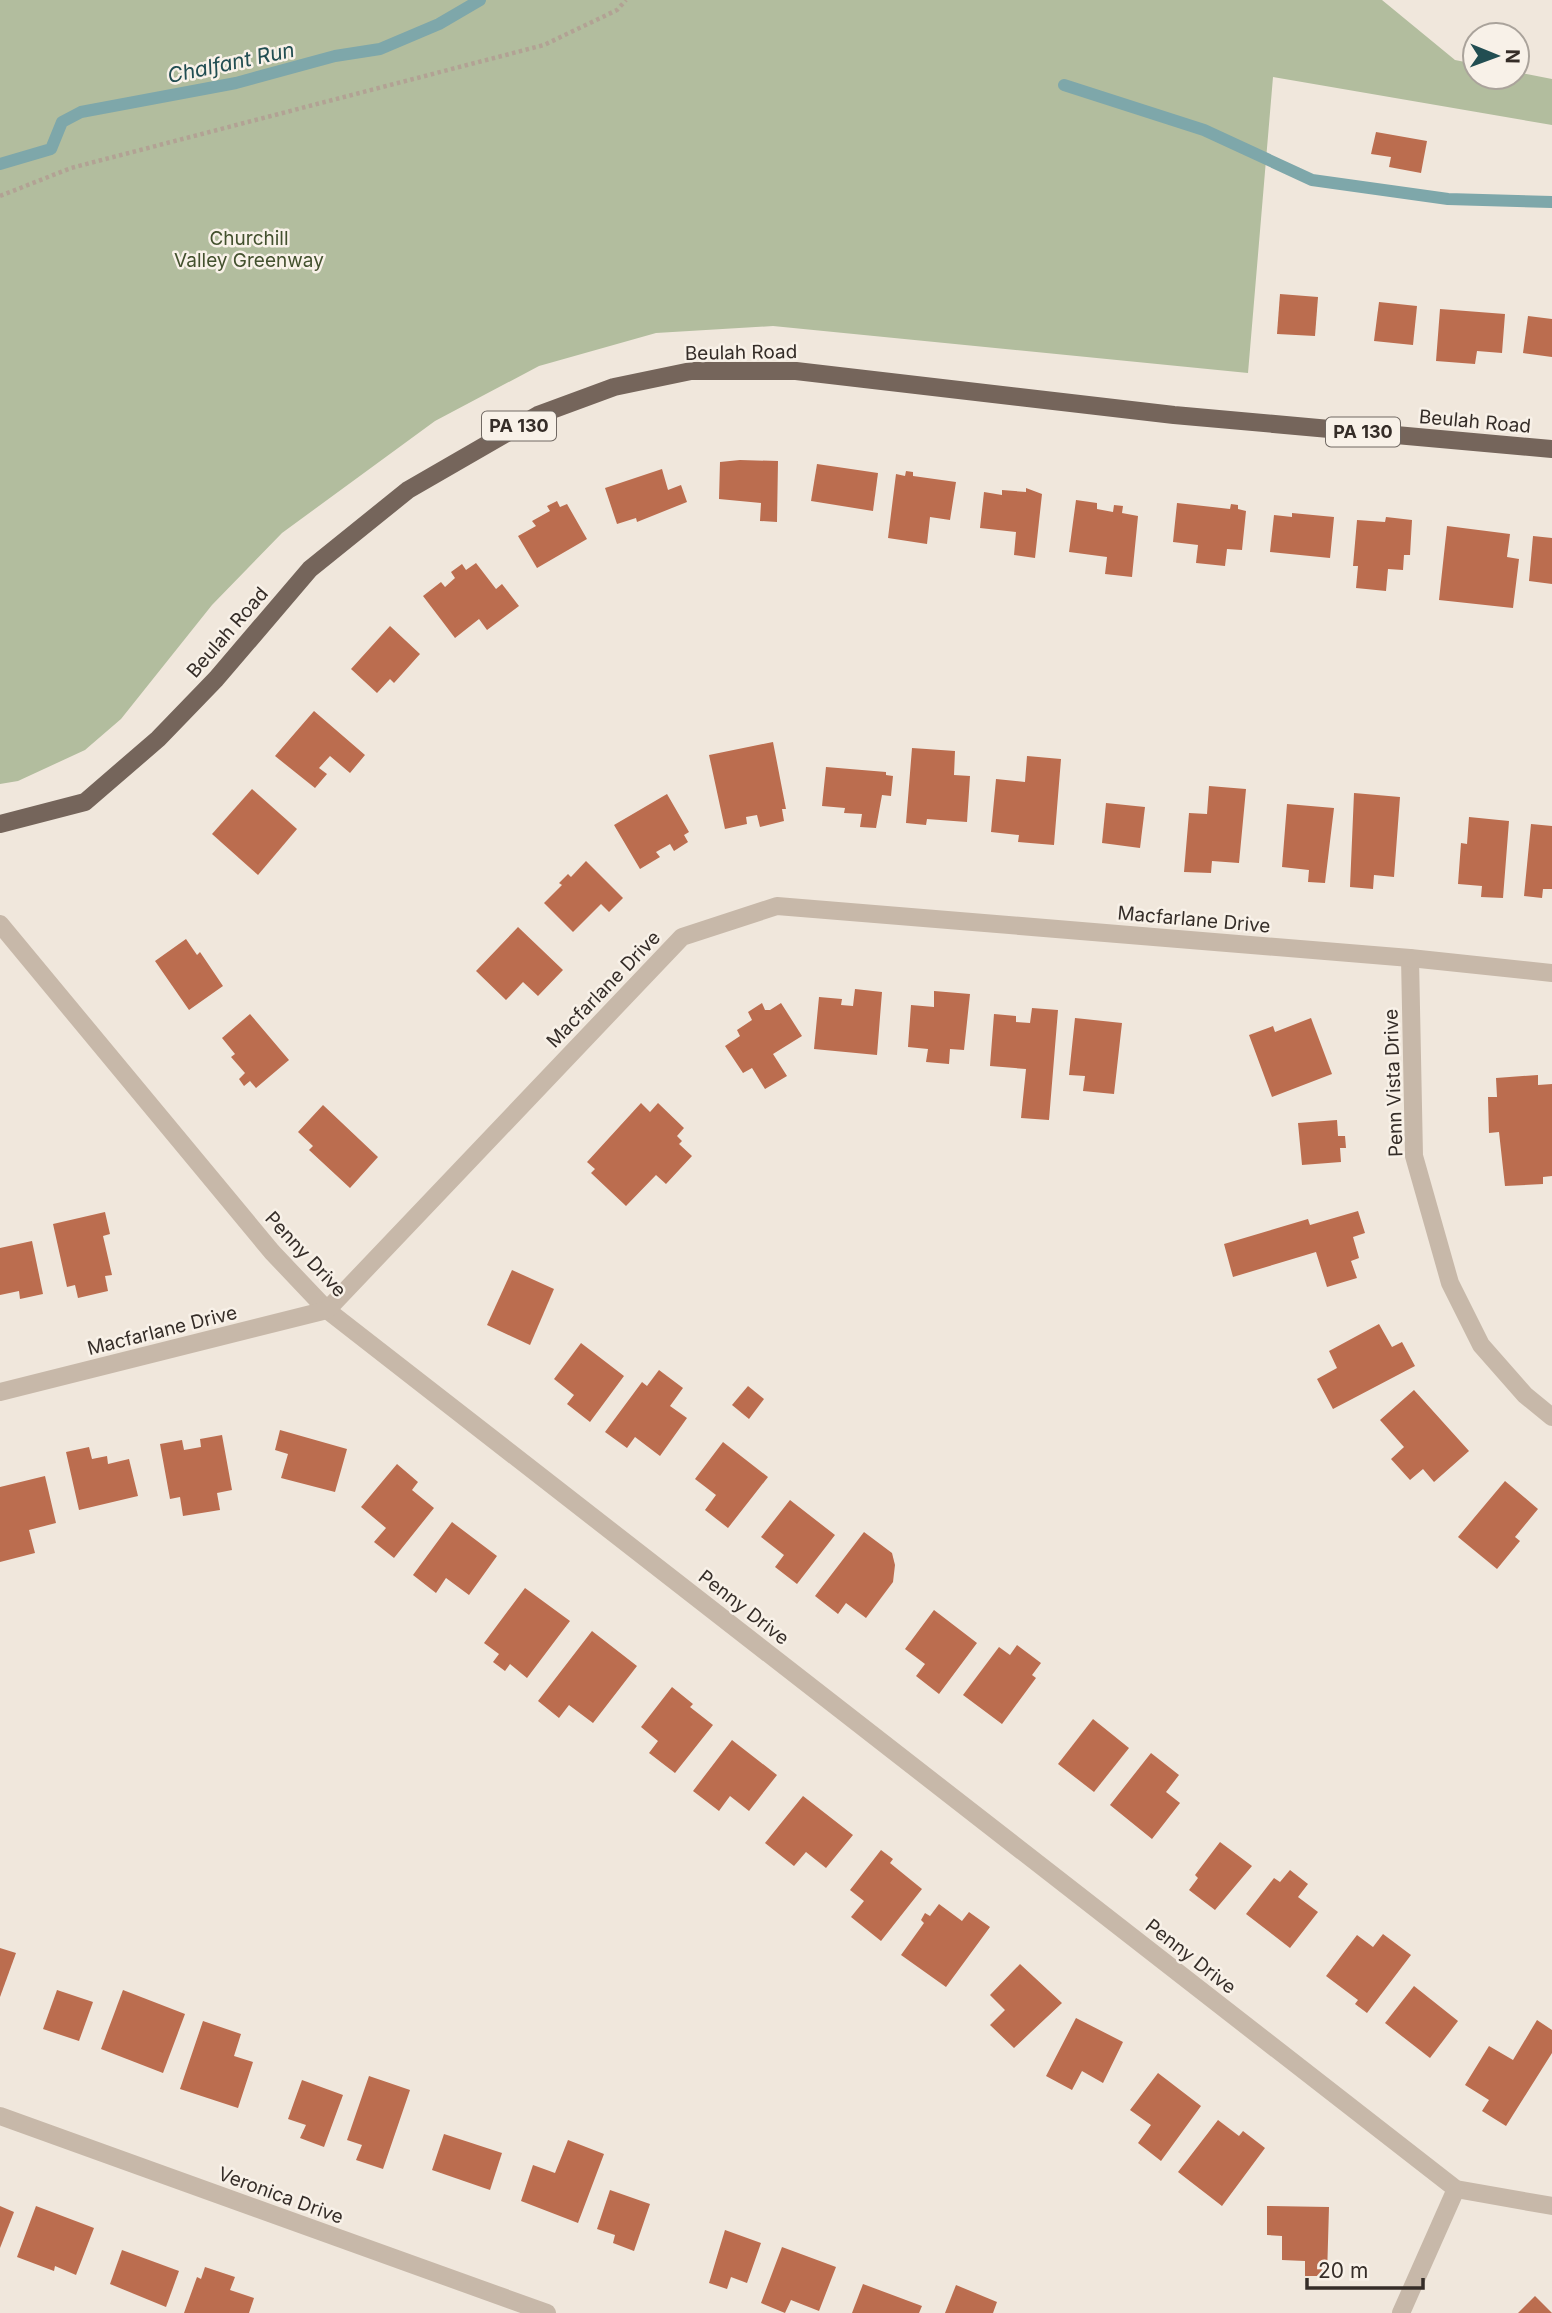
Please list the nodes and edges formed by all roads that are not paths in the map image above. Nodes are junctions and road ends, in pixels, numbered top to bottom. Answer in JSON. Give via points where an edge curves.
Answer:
{"nodes":[{"id":1,"x":1552,"y":449,"type":"edge"},
{"id":2,"x":0,"y":824,"type":"edge"},
{"id":3,"x":0,"y":925,"type":"edge"},
{"id":4,"x":1410,"y":958,"type":"junction"},
{"id":5,"x":1552,"y":972,"type":"edge"},
{"id":6,"x":327,"y":1310,"type":"junction"},
{"id":7,"x":0,"y":1392,"type":"edge"},
{"id":8,"x":1552,"y":1417,"type":"edge"},
{"id":9,"x":0,"y":2116,"type":"edge"},
{"id":10,"x":1456,"y":2189,"type":"junction"},
{"id":11,"x":1552,"y":2206,"type":"edge"},
{"id":12,"x":547,"y":2313,"type":"edge"},
{"id":13,"x":1401,"y":2313,"type":"edge"}],
"edges":[{"from":1,"to":2,"type":"main road","name":"Beulah Road","number":"PA 130","via":[[1174,415],[796,371],[691,370],[614,387],[538,415],[408,490],[310,569],[158,739],[85,802]]},
{"from":3,"to":6,"type":"street","name":"Penny Drive","via":[[272,1252]]},
{"from":4,"to":5,"type":"street","name":"Macfarlane Drive"},
{"from":4,"to":6,"type":"street","name":"Macfarlane Drive","via":[[777,906],[682,937]]},
{"from":4,"to":8,"type":"street","name":"Penn Vista Drive","via":[[1415,1156],[1450,1283],[1481,1345],[1525,1395]]},
{"from":6,"to":7,"type":"street","name":"Macfarlane Drive"},
{"from":6,"to":10,"type":"street","name":"Penny Drive"},
{"from":9,"to":12,"type":"street","name":"Veronica Drive"},
{"from":10,"to":11,"type":"street","name":"Penny Drive"},
{"from":10,"to":13,"type":"street"}]}
